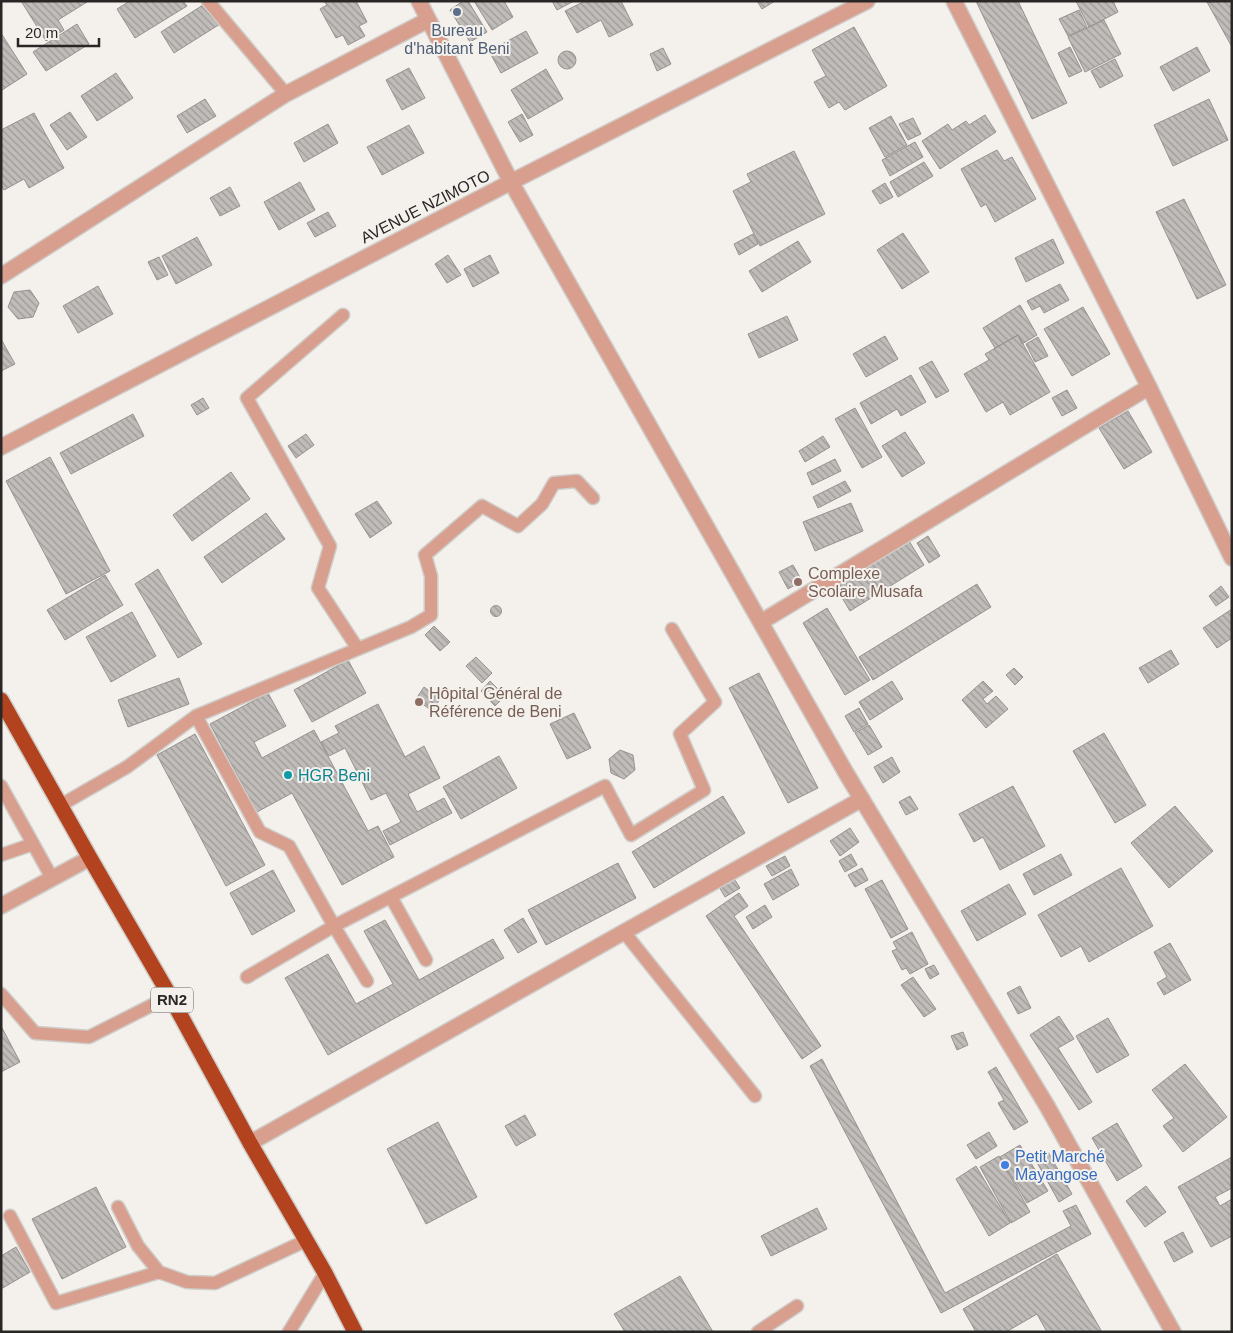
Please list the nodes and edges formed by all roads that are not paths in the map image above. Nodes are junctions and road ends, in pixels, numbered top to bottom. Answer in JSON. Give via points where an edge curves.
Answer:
{"nodes":[{"id":1,"x":208,"y":1,"type":"edge"},
{"id":2,"x":419,"y":1,"type":"edge"},
{"id":3,"x":867,"y":1,"type":"edge"},
{"id":4,"x":954,"y":1,"type":"edge"},
{"id":5,"x":428,"y":20,"type":"junction"},
{"id":6,"x":286,"y":94,"type":"junction"},
{"id":7,"x":511,"y":182,"type":"junction"},
{"id":8,"x":1,"y":276,"type":"edge"},
{"id":9,"x":343,"y":315,"type":"dead end"},
{"id":10,"x":1149,"y":387,"type":"junction"},
{"id":11,"x":1,"y":447,"type":"edge"},
{"id":12,"x":593,"y":498,"type":"dead end"},
{"id":13,"x":1232,"y":558,"type":"edge"},
{"id":14,"x":761,"y":622,"type":"junction"},
{"id":15,"x":672,"y":629,"type":"dead end"},
{"id":16,"x":358,"y":649,"type":"junction"},
{"id":17,"x":1,"y":700,"type":"edge"},
{"id":18,"x":196,"y":716,"type":"junction"},
{"id":19,"x":1,"y":786,"type":"edge"},
{"id":20,"x":862,"y":799,"type":"junction"},
{"id":21,"x":60,"y":805,"type":"junction"},
{"id":22,"x":33,"y":844,"type":"junction"},
{"id":23,"x":1,"y":855,"type":"edge"},
{"id":24,"x":90,"y":858,"type":"junction"},
{"id":25,"x":52,"y":878,"type":"junction"},
{"id":26,"x":391,"y":897,"type":"junction"},
{"id":27,"x":1,"y":906,"type":"edge"},
{"id":28,"x":334,"y":926,"type":"junction"},
{"id":29,"x":624,"y":932,"type":"junction"},
{"id":30,"x":426,"y":960,"type":"dead end"},
{"id":31,"x":247,"y":977,"type":"dead end"},
{"id":32,"x":367,"y":981,"type":"dead end"},
{"id":33,"x":1,"y":994,"type":"edge"},
{"id":34,"x":170,"y":996,"type":"junction"},
{"id":35,"x":755,"y":1096,"type":"dead end"},
{"id":36,"x":250,"y":1143,"type":"junction"},
{"id":37,"x":118,"y":1207,"type":"dead end"},
{"id":38,"x":10,"y":1216,"type":"dead end"},
{"id":39,"x":305,"y":1241,"type":"junction"},
{"id":40,"x":159,"y":1272,"type":"junction"},
{"id":41,"x":324,"y":1273,"type":"junction"},
{"id":42,"x":797,"y":1306,"type":"dead end"},
{"id":43,"x":289,"y":1332,"type":"edge"},
{"id":44,"x":355,"y":1332,"type":"edge"},
{"id":45,"x":758,"y":1332,"type":"edge"},
{"id":46,"x":1173,"y":1332,"type":"edge"}],
"edges":[{"from":1,"to":6,"type":"lane"},
{"from":2,"to":5,"type":"street"},
{"from":3,"to":7,"type":"street","name":"AVENUE NZIMOTO"},
{"from":4,"to":10,"type":"street"},
{"from":5,"to":6,"type":"street"},
{"from":5,"to":7,"type":"street"},
{"from":6,"to":8,"type":"street"},
{"from":7,"to":11,"type":"street","name":"AVENUE NZIMOTO"},
{"from":7,"to":14,"type":"street"},
{"from":9,"to":16,"type":"lane","via":[[247,398],[330,546],[318,588]]},
{"from":10,"to":13,"type":"street"},
{"from":10,"to":14,"type":"street"},
{"from":12,"to":16,"type":"lane","via":[[577,481],[554,484],[542,504],[518,526],[482,506],[425,555],[431,576],[431,615]]},
{"from":14,"to":20,"type":"street"},
{"from":15,"to":26,"type":"lane","via":[[715,702],[680,734],[704,790],[632,834],[605,786]]},
{"from":16,"to":18,"type":"lane"},
{"from":17,"to":21,"type":"highway","number":"RN2"},
{"from":18,"to":21,"type":"lane","via":[[127,767]]},
{"from":18,"to":28,"type":"lane","via":[[260,832],[289,846]]},
{"from":19,"to":22,"type":"lane"},
{"from":20,"to":29,"type":"street"},
{"from":20,"to":46,"type":"street","via":[[1047,1106]]},
{"from":21,"to":24,"type":"highway","number":"RN2"},
{"from":22,"to":23,"type":"lane"},
{"from":22,"to":25,"type":"lane"},
{"from":24,"to":25,"type":"street"},
{"from":24,"to":34,"type":"highway","number":"RN2"},
{"from":25,"to":27,"type":"street"},
{"from":26,"to":28,"type":"lane"},
{"from":26,"to":30,"type":"lane"},
{"from":28,"to":31,"type":"lane"},
{"from":28,"to":32,"type":"lane"},
{"from":29,"to":35,"type":"lane"},
{"from":29,"to":36,"type":"street"},
{"from":33,"to":34,"type":"lane","via":[[34,1033],[89,1037]]},
{"from":34,"to":36,"type":"highway","number":"RN2"},
{"from":36,"to":39,"type":"highway","number":"RN2"},
{"from":37,"to":40,"type":"lane","via":[[138,1246]]},
{"from":38,"to":40,"type":"lane","via":[[56,1303]]},
{"from":39,"to":40,"type":"lane","via":[[215,1283],[187,1282]]},
{"from":39,"to":41,"type":"highway","number":"RN2"},
{"from":41,"to":43,"type":"lane"},
{"from":41,"to":44,"type":"highway","number":"RN2"},
{"from":42,"to":45,"type":"lane"}]}
